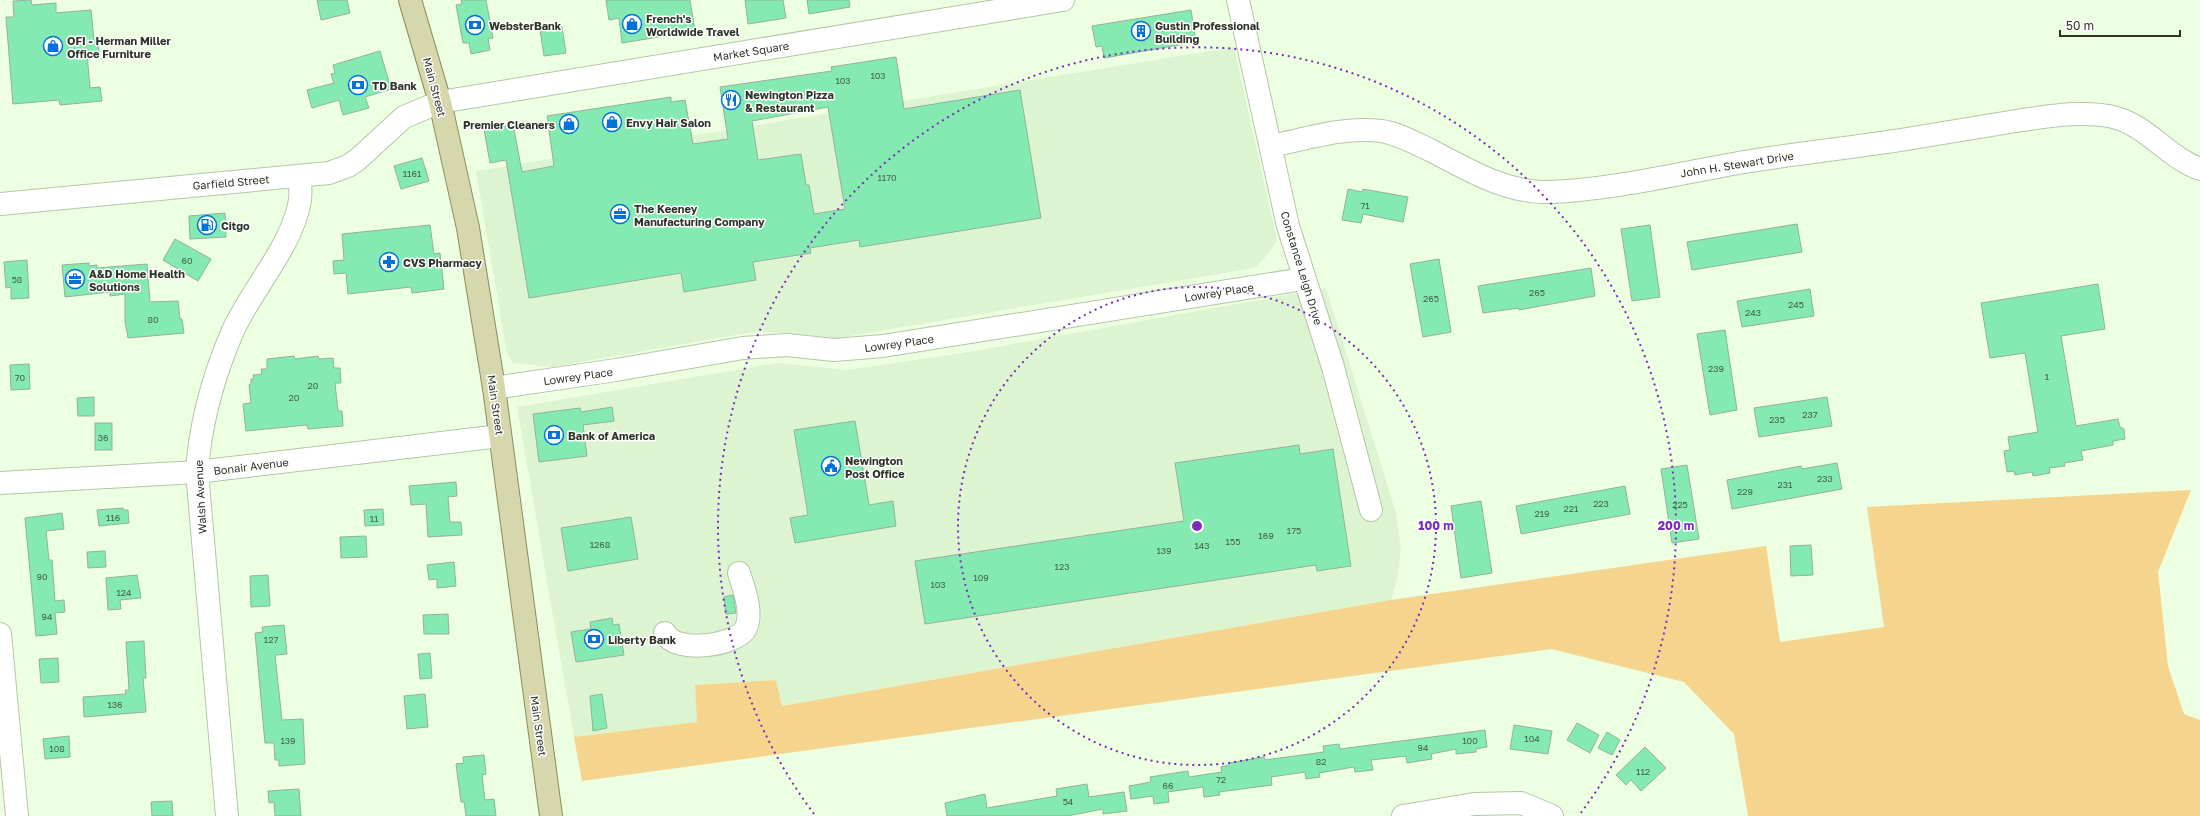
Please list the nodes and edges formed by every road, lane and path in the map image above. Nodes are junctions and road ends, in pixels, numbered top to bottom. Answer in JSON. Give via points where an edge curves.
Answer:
{"nodes":[{"id":1,"x":410,"y":0,"type":"edge"},
{"id":2,"x":1063,"y":0,"type":"edge"},
{"id":3,"x":1238,"y":0,"type":"edge"},
{"id":4,"x":440,"y":102,"type":"junction"},
{"id":5,"x":1271,"y":146,"type":"junction"},
{"id":6,"x":2200,"y":169,"type":"edge"},
{"id":7,"x":300,"y":176,"type":"junction"},
{"id":8,"x":0,"y":204,"type":"edge"},
{"id":9,"x":1303,"y":278,"type":"junction"},
{"id":10,"x":494,"y":388,"type":"junction"},
{"id":11,"x":500,"y":436,"type":"junction"},
{"id":12,"x":196,"y":472,"type":"junction"},
{"id":13,"x":0,"y":483,"type":"edge"},
{"id":14,"x":1370,"y":510,"type":"dead end"},
{"id":15,"x":740,"y":574,"type":"dead end"},
{"id":16,"x":665,"y":633,"type":"dead end"},
{"id":17,"x":0,"y":634,"type":"edge"},
{"id":18,"x":17,"y":816,"type":"edge"},
{"id":19,"x":227,"y":816,"type":"edge"},
{"id":20,"x":551,"y":816,"type":"edge"},
{"id":21,"x":1403,"y":816,"type":"edge"},
{"id":22,"x":1552,"y":816,"type":"edge"}],
"edges":[{"from":1,"to":4,"type":"main road","name":"Main Street"},
{"from":2,"to":4,"type":"street","name":"Market Square"},
{"from":3,"to":5,"type":"street","name":"Constance Leigh Drive"},
{"from":4,"to":7,"type":"street","name":"Garfield Street","via":[[404,117],[348,166],[330,173]]},
{"from":4,"to":10,"type":"main road","name":"Main Street","via":[[468,228]]},
{"from":5,"to":6,"type":"street","name":"John H. Stewart Drive","via":[[1354,130],[1383,131],[1412,141],[1482,177],[1514,188],[1546,192],[1606,186],[1781,156],[1863,147],[2067,114],[2085,114],[2113,117],[2140,128],[2178,159]]},
{"from":5,"to":9,"type":"street","name":"Constance Leigh Drive","via":[[1288,226]]},
{"from":7,"to":8,"type":"street","name":"Garfield Street"},
{"from":7,"to":12,"type":"street","name":"Walsh Avenue","via":[[300,200],[294,221],[231,335],[206,409],[198,446]]},
{"from":9,"to":10,"type":"street","name":"Lowrey Place","via":[[883,346],[834,350],[786,345],[743,348]]},
{"from":9,"to":14,"type":"street","name":"Constance Leigh Drive","via":[[1333,367]]},
{"from":10,"to":11,"type":"main road","name":"Main Street"},
{"from":11,"to":12,"type":"street","name":"Bonair Avenue"},
{"from":11,"to":20,"type":"main road","name":"Main Street"},
{"from":12,"to":13,"type":"street","name":"Bonair Avenue"},
{"from":12,"to":19,"type":"street","name":"Walsh Avenue"},
{"from":15,"to":16,"type":"street","via":[[748,612],[748,623],[742,634],[732,639],[690,646],[672,642]]},
{"from":17,"to":18,"type":"street"},
{"from":21,"to":22,"type":"street","via":[[1474,804],[1521,803]]}]}
